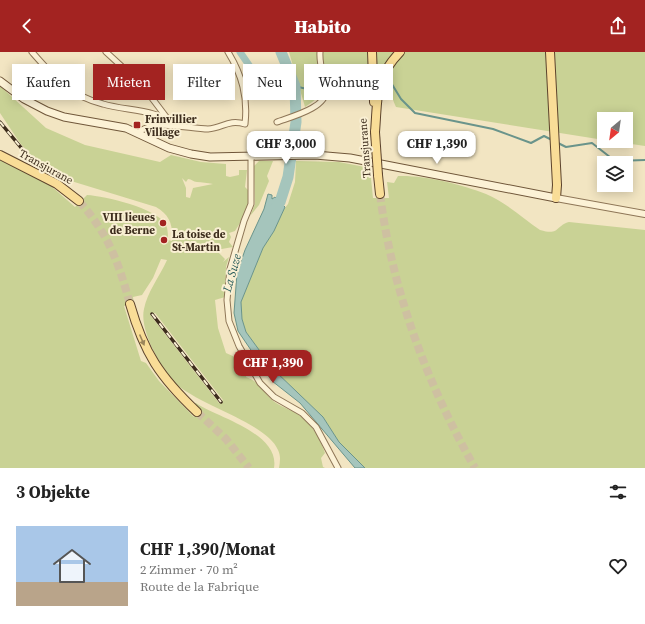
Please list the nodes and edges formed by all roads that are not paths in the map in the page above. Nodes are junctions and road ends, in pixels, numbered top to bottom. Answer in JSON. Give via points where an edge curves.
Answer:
{"nodes":[{"id":1,"x":32,"y":52,"type":"edge"},
{"id":2,"x":106,"y":52,"type":"edge"},
{"id":3,"x":228,"y":52,"type":"edge"},
{"id":4,"x":320,"y":52,"type":"edge"},
{"id":5,"x":372,"y":52,"type":"edge"},
{"id":6,"x":400,"y":52,"type":"edge"},
{"id":7,"x":550,"y":52,"type":"edge"},
{"id":8,"x":0,"y":81,"type":"edge"},
{"id":9,"x":167,"y":118,"type":"junction"},
{"id":10,"x":277,"y":122,"type":"dead end"},
{"id":11,"x":176,"y":125,"type":"junction"},
{"id":12,"x":375,"y":132,"type":"junction"},
{"id":13,"x":138,"y":133,"type":"junction"},
{"id":14,"x":0,"y":155,"type":"edge"},
{"id":15,"x":254,"y":157,"type":"junction"},
{"id":16,"x":380,"y":192,"type":"tunnel mouth"},
{"id":17,"x":556,"y":198,"type":"junction"},
{"id":18,"x":79,"y":201,"type":"tunnel mouth"},
{"id":19,"x":645,"y":214,"type":"edge"},
{"id":20,"x":130,"y":304,"type":"tunnel mouth"},
{"id":21,"x":197,"y":412,"type":"tunnel mouth"},
{"id":22,"x":338,"y":468,"type":"edge"}],
"edges":[{"from":1,"to":9,"type":"street","via":[[57,81],[71,90],[102,104]]},
{"from":2,"to":9,"type":"street","via":[[142,86]]},
{"from":3,"to":11,"type":"street","via":[[243,87],[246,107],[244,124],[231,122],[210,129]]},
{"from":4,"to":10,"type":"street","via":[[326,91],[324,98],[302,113]]},
{"from":5,"to":12,"type":"main road","name":"Transjurane"},
{"from":6,"to":12,"type":"main road","via":[[386,68],[381,79]]},
{"from":7,"to":17,"type":"main road"},
{"from":8,"to":13,"type":"main road","via":[[24,99],[47,111],[118,126]]},
{"from":9,"to":11,"type":"street"},
{"from":11,"to":13,"type":"street","via":[[149,127]]},
{"from":12,"to":16,"type":"main road","name":"Transjurane","bridge":true},
{"from":13,"to":15,"type":"main road","via":[[169,148],[191,154],[210,157]]},
{"from":14,"to":18,"type":"main road","name":"Transjurane","via":[[57,184]]},
{"from":15,"to":17,"type":"main road","via":[[314,155],[350,158]]},
{"from":15,"to":22,"type":"street","via":[[251,204],[228,282],[229,321],[260,383],[274,398],[302,413],[316,427]]},
{"from":17,"to":19,"type":"street"},
{"from":20,"to":21,"type":"main road","one_way":true,"via":[[153,363]]}]}
